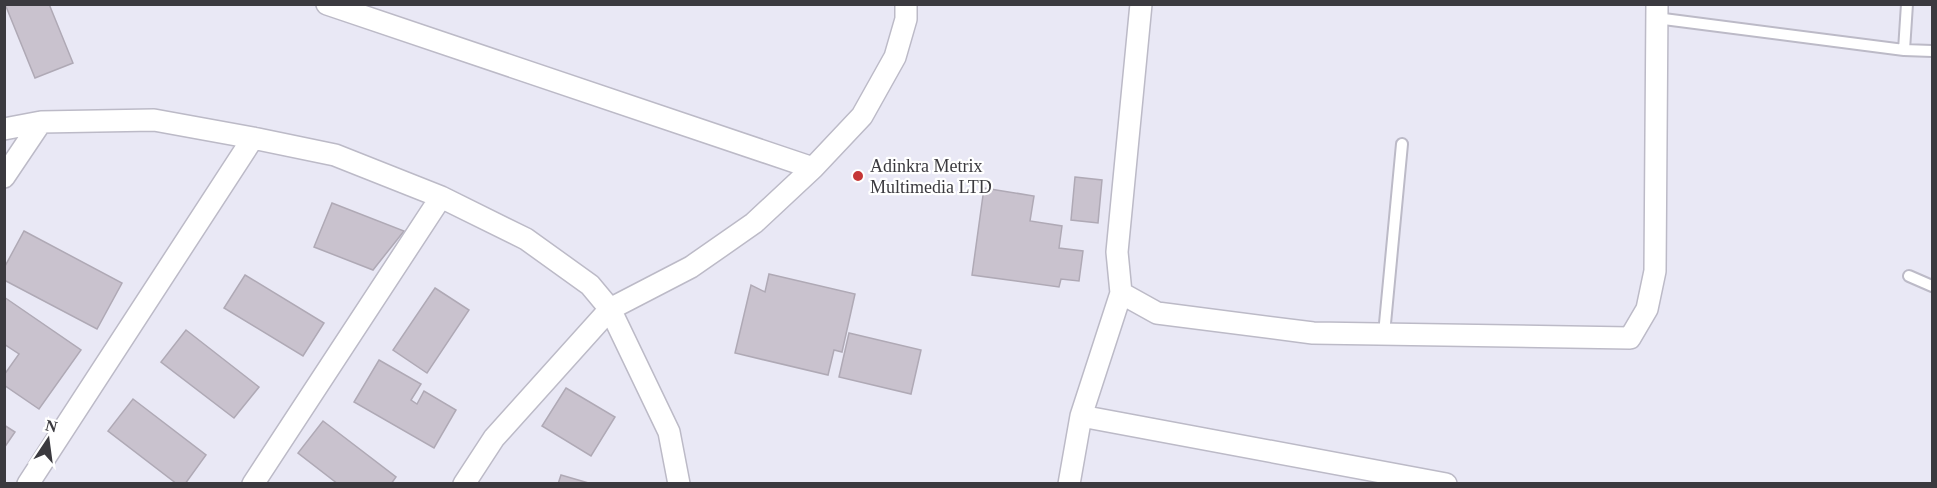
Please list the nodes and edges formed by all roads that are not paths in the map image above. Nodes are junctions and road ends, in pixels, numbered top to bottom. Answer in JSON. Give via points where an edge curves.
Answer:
{"nodes":[{"id":1,"x":327,"y":4,"type":"edge"},
{"id":2,"x":906,"y":4,"type":"edge"},
{"id":3,"x":1141,"y":4,"type":"edge"},
{"id":4,"x":1908,"y":4,"type":"edge"},
{"id":5,"x":1656,"y":11,"type":"edge"},
{"id":6,"x":1904,"y":50,"type":"junction"},
{"id":7,"x":1932,"y":51,"type":"edge"},
{"id":8,"x":41,"y":122,"type":"junction"},
{"id":9,"x":4,"y":129,"type":"edge"},
{"id":10,"x":253,"y":138,"type":"junction"},
{"id":11,"x":1402,"y":144,"type":"dead end"},
{"id":12,"x":813,"y":168,"type":"junction"},
{"id":13,"x":4,"y":177,"type":"edge"},
{"id":14,"x":441,"y":197,"type":"junction"},
{"id":15,"x":1909,"y":276,"type":"dead end"},
{"id":16,"x":1932,"y":286,"type":"edge"},
{"id":17,"x":1121,"y":293,"type":"junction"},
{"id":18,"x":610,"y":309,"type":"junction"},
{"id":19,"x":1384,"y":334,"type":"junction"},
{"id":20,"x":1081,"y":416,"type":"junction"},
{"id":21,"x":28,"y":483,"type":"edge"},
{"id":22,"x":253,"y":483,"type":"edge"},
{"id":23,"x":464,"y":483,"type":"edge"},
{"id":24,"x":679,"y":483,"type":"edge"},
{"id":25,"x":1068,"y":483,"type":"edge"},
{"id":26,"x":1446,"y":483,"type":"edge"}],
"edges":[{"from":1,"to":12,"type":"street"},
{"from":2,"to":12,"type":"street","via":[[906,19],[895,57],[862,116]]},
{"from":3,"to":17,"type":"street","via":[[1117,252]]},
{"from":4,"to":6,"type":"lane"},
{"from":5,"to":6,"type":"lane"},
{"from":5,"to":19,"type":"street","via":[[1655,271],[1647,309],[1630,338]]},
{"from":6,"to":7,"type":"lane"},
{"from":8,"to":9,"type":"street"},
{"from":8,"to":10,"type":"street","via":[[154,120]]},
{"from":8,"to":13,"type":"street"},
{"from":10,"to":14,"type":"street","via":[[335,155]]},
{"from":10,"to":21,"type":"street"},
{"from":11,"to":19,"type":"lane"},
{"from":12,"to":18,"type":"street","via":[[754,223],[691,267]]},
{"from":14,"to":18,"type":"street","via":[[526,239],[590,285]]},
{"from":14,"to":22,"type":"street"},
{"from":15,"to":16,"type":"lane"},
{"from":17,"to":19,"type":"street","via":[[1157,313],[1313,333]]},
{"from":17,"to":20,"type":"street"},
{"from":18,"to":23,"type":"street","via":[[494,438]]},
{"from":18,"to":24,"type":"street","via":[[669,432]]},
{"from":20,"to":25,"type":"street"},
{"from":20,"to":26,"type":"street"}]}
